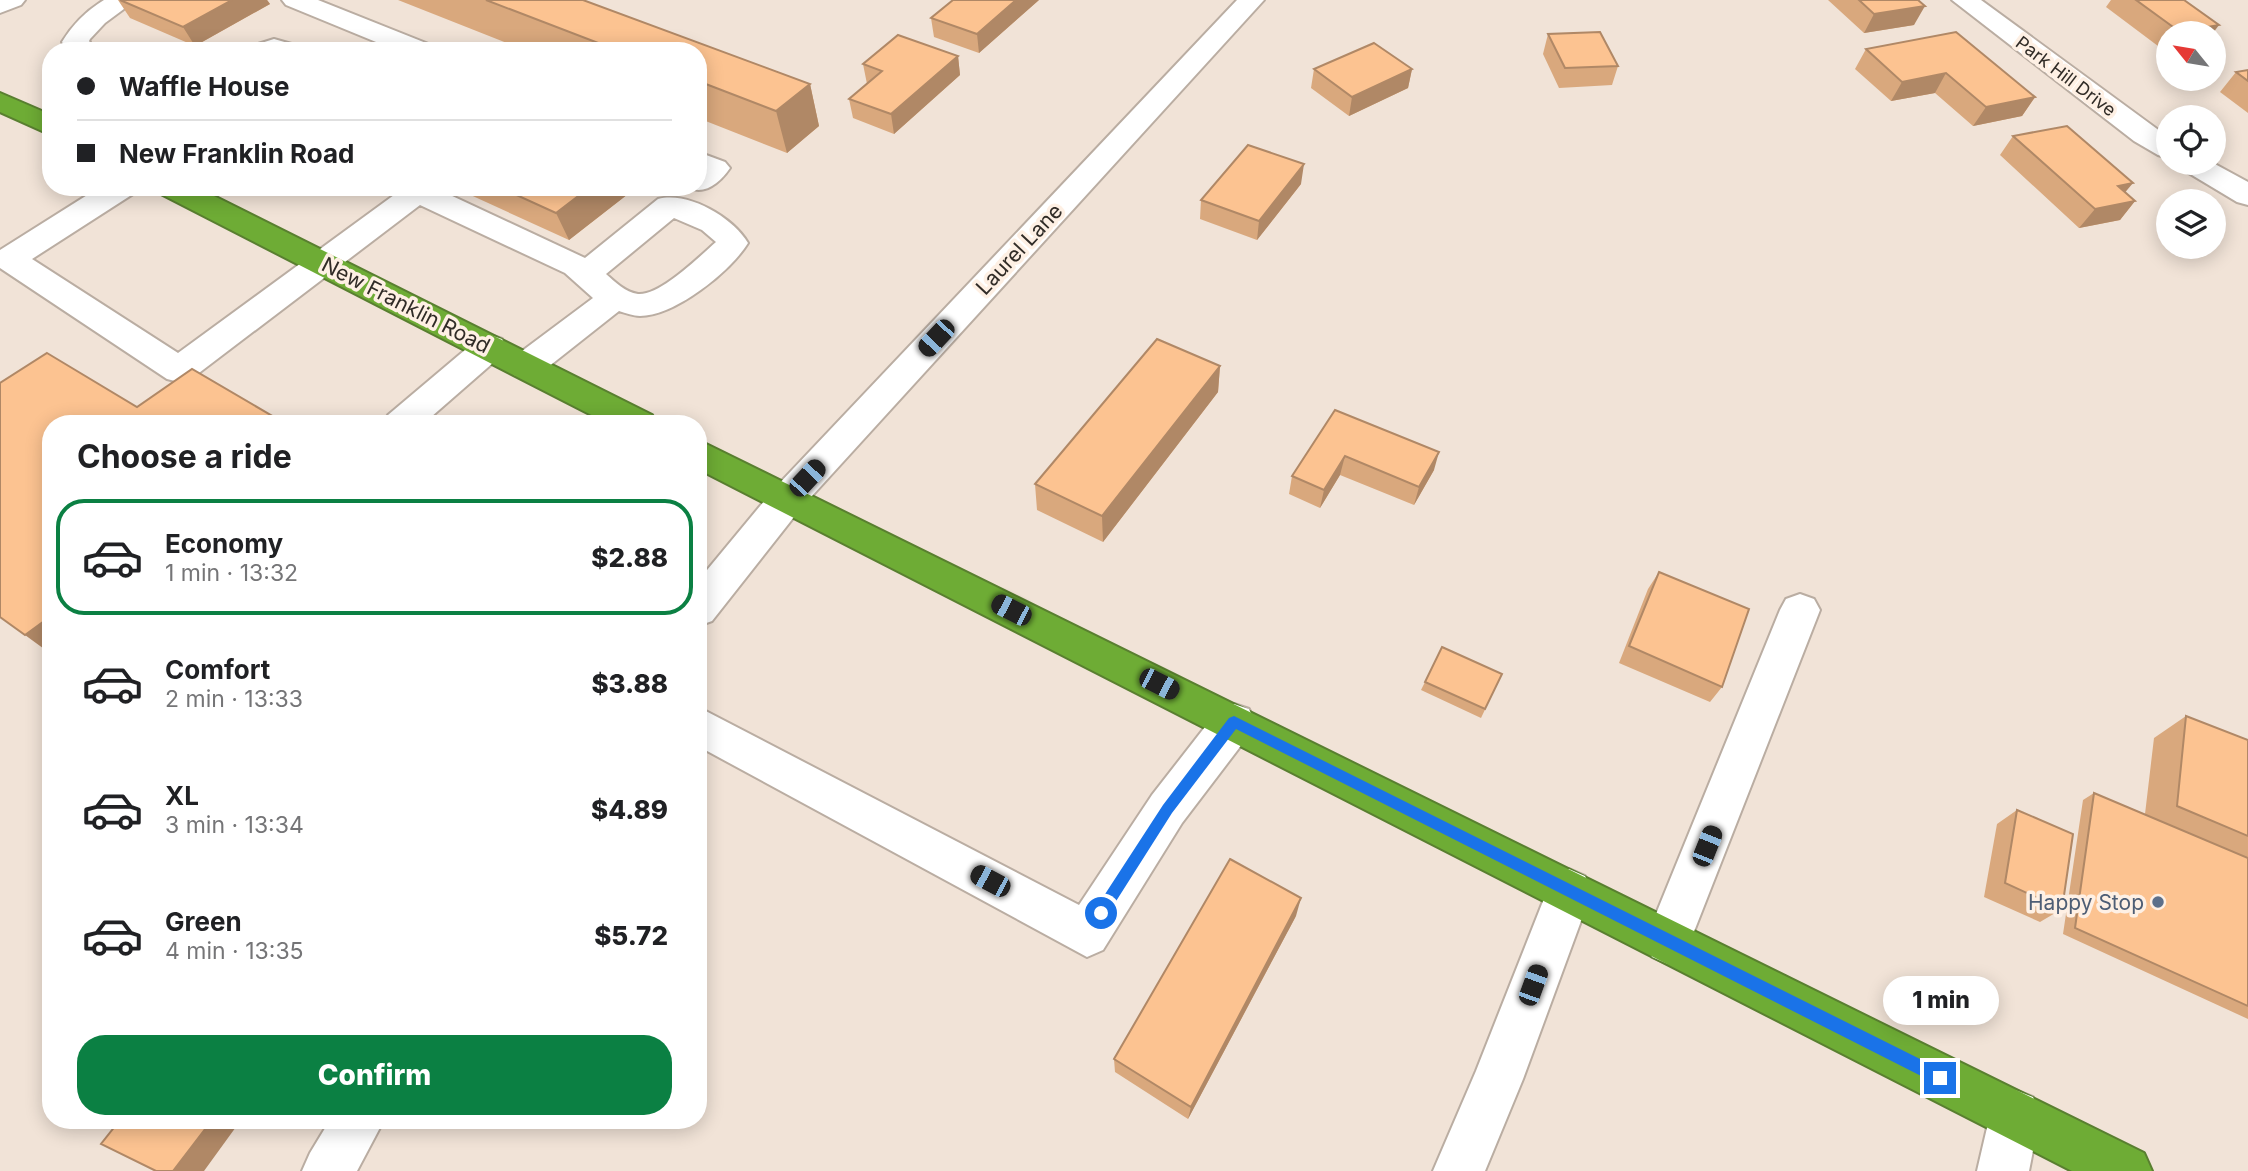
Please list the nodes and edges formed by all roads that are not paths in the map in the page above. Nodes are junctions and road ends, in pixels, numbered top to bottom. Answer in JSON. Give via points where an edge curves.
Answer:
{"nodes":[{"id":1,"x":12,"y":0,"type":"edge"},
{"id":2,"x":123,"y":0,"type":"edge"},
{"id":3,"x":295,"y":0,"type":"edge"},
{"id":4,"x":1251,"y":0,"type":"edge"},
{"id":5,"x":1965,"y":0,"type":"edge"},
{"id":6,"x":0,"y":5,"type":"edge"},
{"id":7,"x":381,"y":34,"type":"junction"},
{"id":8,"x":75,"y":42,"type":"edge"},
{"id":9,"x":369,"y":42,"type":"edge"},
{"id":10,"x":400,"y":42,"type":"edge"},
{"id":11,"x":0,"y":101,"type":"edge"},
{"id":12,"x":42,"y":122,"type":"edge"},
{"id":13,"x":2156,"y":142,"type":"edge"},
{"id":14,"x":707,"y":165,"type":"edge"},
{"id":15,"x":707,"y":174,"type":"edge"},
{"id":16,"x":2213,"y":175,"type":"edge"},
{"id":17,"x":2248,"y":195,"type":"edge"},
{"id":18,"x":107,"y":196,"type":"edge"},
{"id":19,"x":190,"y":196,"type":"edge"},
{"id":20,"x":412,"y":196,"type":"edge"},
{"id":21,"x":426,"y":196,"type":"edge"},
{"id":22,"x":680,"y":196,"type":"edge"},
{"id":23,"x":5,"y":257,"type":"edge"},
{"id":24,"x":321,"y":262,"type":"junction"},
{"id":25,"x":585,"y":274,"type":"junction"},
{"id":26,"x":614,"y":298,"type":"junction"},
{"id":27,"x":490,"y":347,"type":"junction"},
{"id":28,"x":526,"y":366,"type":"junction"},
{"id":29,"x":411,"y":415,"type":"edge"},
{"id":30,"x":622,"y":415,"type":"edge"},
{"id":31,"x":707,"y":458,"type":"edge"},
{"id":32,"x":788,"y":498,"type":"junction"},
{"id":33,"x":707,"y":599,"type":"edge"},
{"id":34,"x":1800,"y":610,"type":"dead end"},
{"id":35,"x":1234,"y":722,"type":"junction"},
{"id":36,"x":707,"y":730,"type":"edge"},
{"id":37,"x":1569,"y":891,"type":"junction"},
{"id":38,"x":1668,"y":941,"type":"junction"},
{"id":39,"x":2015,"y":1115,"type":"junction"},
{"id":40,"x":354,"y":1129,"type":"edge"},
{"id":41,"x":328,"y":1171,"type":"edge"},
{"id":42,"x":1459,"y":1171,"type":"edge"},
{"id":43,"x":2003,"y":1171,"type":"edge"},
{"id":44,"x":2126,"y":1171,"type":"edge"}],
"edges":[{"from":1,"to":6,"type":"street"},
{"from":2,"to":8,"type":"street","via":[[93,19]]},
{"from":3,"to":7,"type":"street"},
{"from":4,"to":32,"type":"street","name":"Laurel Lane"},
{"from":5,"to":13,"type":"street","name":"Park Hill Drive"},
{"from":7,"to":9,"type":"street"},
{"from":7,"to":10,"type":"street"},
{"from":11,"to":12,"type":"highway"},
{"from":14,"to":15,"type":"street","via":[[715,168]]},
{"from":16,"to":17,"type":"street"},
{"from":18,"to":23,"type":"street"},
{"from":19,"to":24,"type":"highway","name":"New Franklin Road"},
{"from":20,"to":24,"type":"street"},
{"from":21,"to":25,"type":"street"},
{"from":22,"to":25,"type":"street"},
{"from":22,"to":26,"type":"street","via":[[733,243],[668,296],[642,305]]},
{"from":23,"to":24,"type":"street","via":[[179,370]]},
{"from":24,"to":27,"type":"highway","name":"New Franklin Road"},
{"from":25,"to":26,"type":"street"},
{"from":26,"to":28,"type":"street"},
{"from":27,"to":28,"type":"highway","name":"New Franklin Road"},
{"from":27,"to":29,"type":"street"},
{"from":28,"to":30,"type":"highway","name":"New Franklin Road"},
{"from":31,"to":32,"type":"highway"},
{"from":32,"to":33,"type":"street","name":"Laurel Lane"},
{"from":32,"to":35,"type":"highway"},
{"from":34,"to":38,"type":"street"},
{"from":35,"to":36,"type":"street","via":[[1167,809],[1087,934]]},
{"from":35,"to":37,"type":"highway"},
{"from":37,"to":38,"type":"highway"},
{"from":37,"to":42,"type":"street"},
{"from":38,"to":39,"type":"highway"},
{"from":39,"to":43,"type":"street"},
{"from":39,"to":44,"type":"highway"},
{"from":40,"to":41,"type":"street"}]}
